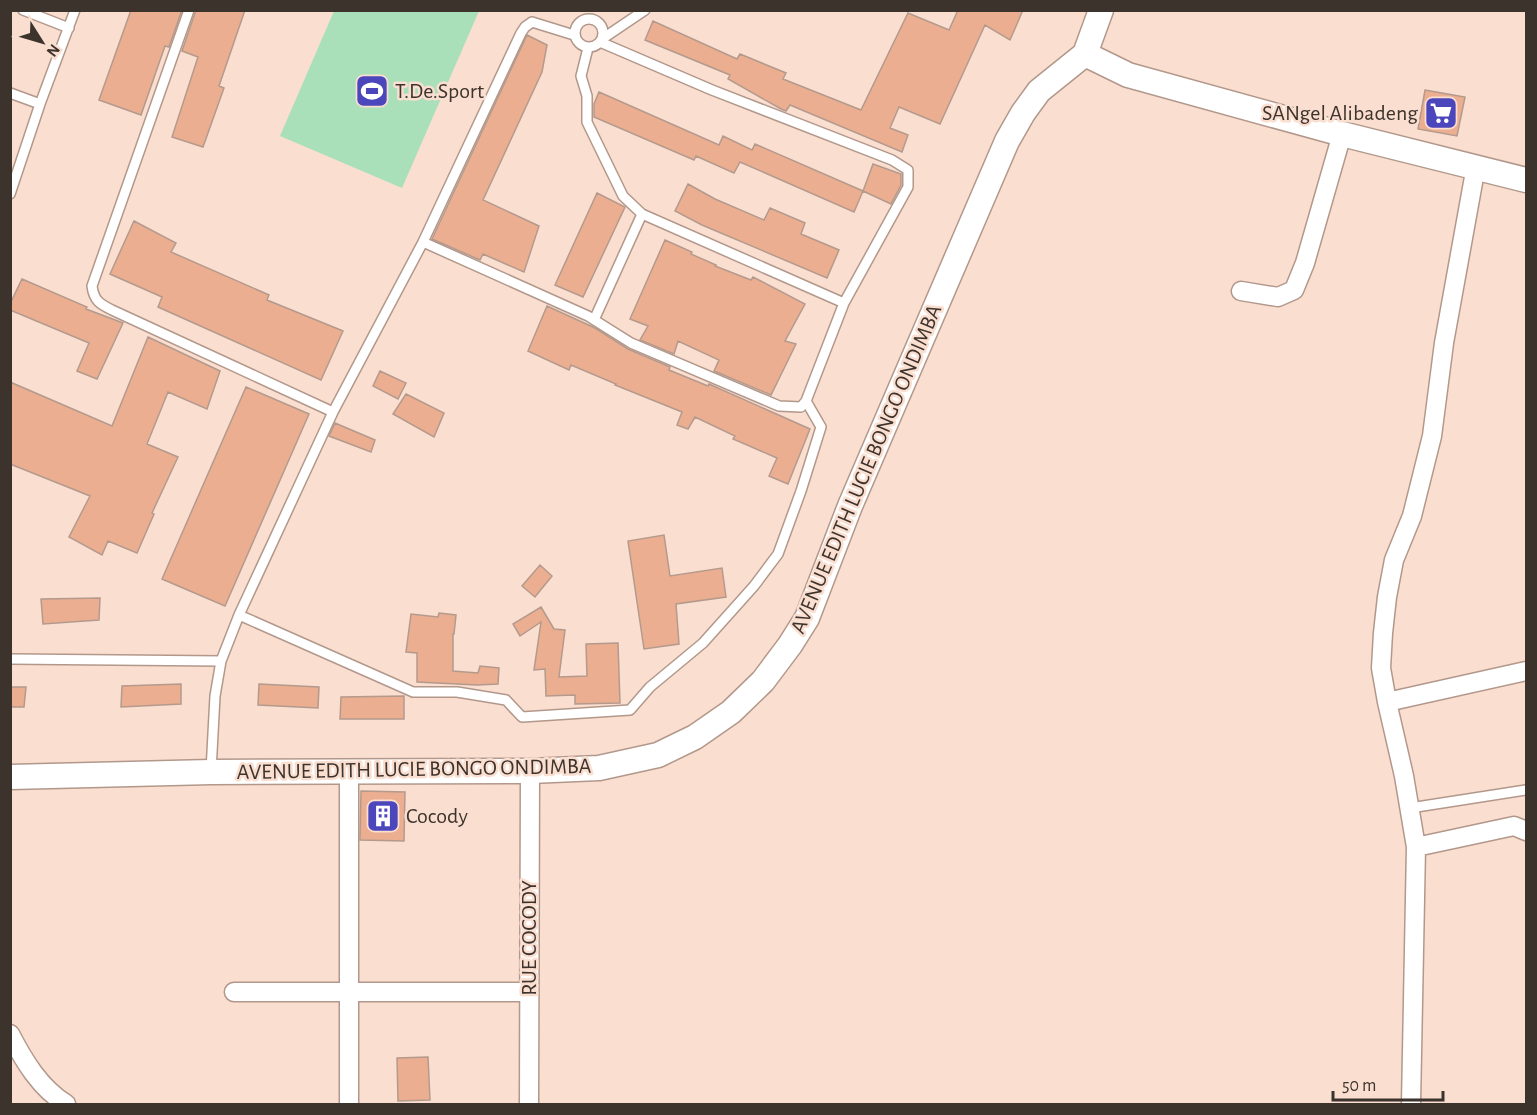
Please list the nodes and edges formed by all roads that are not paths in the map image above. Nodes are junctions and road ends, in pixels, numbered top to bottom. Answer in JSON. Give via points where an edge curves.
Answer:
{"nodes":[{"id":1,"x":23,"y":10,"type":"edge"},
{"id":2,"x":75,"y":10,"type":"edge"},
{"id":3,"x":189,"y":10,"type":"edge"},
{"id":4,"x":645,"y":10,"type":"edge"},
{"id":5,"x":1101,"y":10,"type":"edge"},
{"id":6,"x":591,"y":15,"type":"edge"},
{"id":7,"x":69,"y":28,"type":"junction"},
{"id":8,"x":574,"y":35,"type":"junction"},
{"id":9,"x":601,"y":41,"type":"junction"},
{"id":10,"x":588,"y":48,"type":"junction"},
{"id":11,"x":1085,"y":54,"type":"junction"},
{"id":12,"x":10,"y":93,"type":"edge"},
{"id":13,"x":40,"y":104,"type":"junction"},
{"id":14,"x":1342,"y":134,"type":"junction"},
{"id":15,"x":1476,"y":166,"type":"junction"},
{"id":16,"x":1527,"y":180,"type":"edge"},
{"id":17,"x":10,"y":194,"type":"edge"},
{"id":18,"x":642,"y":214,"type":"junction"},
{"id":19,"x":423,"y":243,"type":"junction"},
{"id":20,"x":1241,"y":291,"type":"dead end"},
{"id":21,"x":844,"y":303,"type":"junction"},
{"id":22,"x":594,"y":320,"type":"junction"},
{"id":23,"x":806,"y":401,"type":"junction"},
{"id":24,"x":333,"y":412,"type":"junction"},
{"id":25,"x":239,"y":615,"type":"junction"},
{"id":26,"x":10,"y":659,"type":"edge"},
{"id":27,"x":221,"y":661,"type":"junction"},
{"id":28,"x":1527,"y":671,"type":"edge"},
{"id":29,"x":1387,"y":702,"type":"junction"},
{"id":30,"x":349,"y":770,"type":"junction"},
{"id":31,"x":530,"y":771,"type":"junction"},
{"id":32,"x":211,"y":772,"type":"junction"},
{"id":33,"x":10,"y":777,"type":"edge"},
{"id":34,"x":1527,"y":790,"type":"edge"},
{"id":35,"x":1410,"y":808,"type":"junction"},
{"id":36,"x":1527,"y":831,"type":"edge"},
{"id":37,"x":1416,"y":847,"type":"junction"},
{"id":38,"x":234,"y":992,"type":"dead end"},
{"id":39,"x":349,"y":992,"type":"junction"},
{"id":40,"x":529,"y":992,"type":"junction"},
{"id":41,"x":10,"y":1034,"type":"edge"},
{"id":42,"x":66,"y":1104,"type":"edge"},
{"id":43,"x":349,"y":1104,"type":"edge"},
{"id":44,"x":529,"y":1104,"type":"edge"},
{"id":45,"x":1411,"y":1104,"type":"edge"}],
"edges":[{"from":1,"to":7,"type":"lane"},
{"from":2,"to":7,"type":"lane"},
{"from":3,"to":24,"type":"lane","via":[[92,286],[93,297],[112,310]]},
{"from":4,"to":9,"type":"lane"},
{"from":5,"to":11,"type":"main road"},
{"from":6,"to":8,"type":"lane","via":[[576,25]]},
{"from":6,"to":9,"type":"lane","via":[[601,26]]},
{"from":7,"to":13,"type":"lane"},
{"from":8,"to":10,"type":"lane","via":[[580,45]]},
{"from":8,"to":19,"type":"lane","via":[[532,22],[525,27]]},
{"from":9,"to":10,"type":"lane"},
{"from":9,"to":21,"type":"lane","via":[[712,90],[892,160],[908,170],[908,187]]},
{"from":10,"to":18,"type":"lane","via":[[581,76],[587,122],[623,196]]},
{"from":11,"to":14,"type":"main road","via":[[1128,75]]},
{"from":11,"to":31,"type":"main road","name":"AVENUE EDITH LUCIE BONGO ONDIMBA","via":[[1039,91],[1007,141],[864,473],[807,618],[763,681],[731,712],[695,737],[658,755],[599,768]]},
{"from":12,"to":13,"type":"lane"},
{"from":13,"to":17,"type":"lane"},
{"from":14,"to":15,"type":"main road"},
{"from":14,"to":20,"type":"street","via":[[1294,290],[1278,297]]},
{"from":15,"to":16,"type":"main road"},
{"from":15,"to":29,"type":"street","via":[[1444,343],[1432,436],[1412,516],[1394,560],[1387,597],[1381,668]]},
{"from":18,"to":21,"type":"lane"},
{"from":18,"to":22,"type":"lane"},
{"from":19,"to":22,"type":"lane"},
{"from":19,"to":24,"type":"lane"},
{"from":21,"to":23,"type":"lane"},
{"from":22,"to":23,"type":"lane","via":[[631,343],[779,406],[801,407]]},
{"from":23,"to":25,"type":"lane","via":[[821,427],[778,554],[704,643],[650,687],[630,710],[522,717],[506,700],[456,692],[413,692]]},
{"from":24,"to":25,"type":"lane"},
{"from":25,"to":27,"type":"lane"},
{"from":26,"to":27,"type":"lane"},
{"from":27,"to":32,"type":"lane"},
{"from":28,"to":29,"type":"street"},
{"from":29,"to":35,"type":"street"},
{"from":30,"to":31,"type":"main road","name":"AVENUE EDITH LUCIE BONGO ONDIMBA"},
{"from":30,"to":32,"type":"main road","name":"AVENUE EDITH LUCIE BONGO ONDIMBA"},
{"from":30,"to":39,"type":"street"},
{"from":31,"to":40,"type":"street","name":"RUE COCODY"},
{"from":32,"to":33,"type":"main road","name":"AVENUE EDITH LUCIE BONGO ONDIMBA"},
{"from":34,"to":35,"type":"lane"},
{"from":35,"to":37,"type":"street"},
{"from":36,"to":37,"type":"street","via":[[1514,826]]},
{"from":37,"to":45,"type":"street"},
{"from":38,"to":39,"type":"street"},
{"from":39,"to":40,"type":"street"},
{"from":39,"to":43,"type":"street"},
{"from":40,"to":44,"type":"street","name":"RUE COCODY"},
{"from":41,"to":42,"type":"street","via":[[40,1081]]}]}
